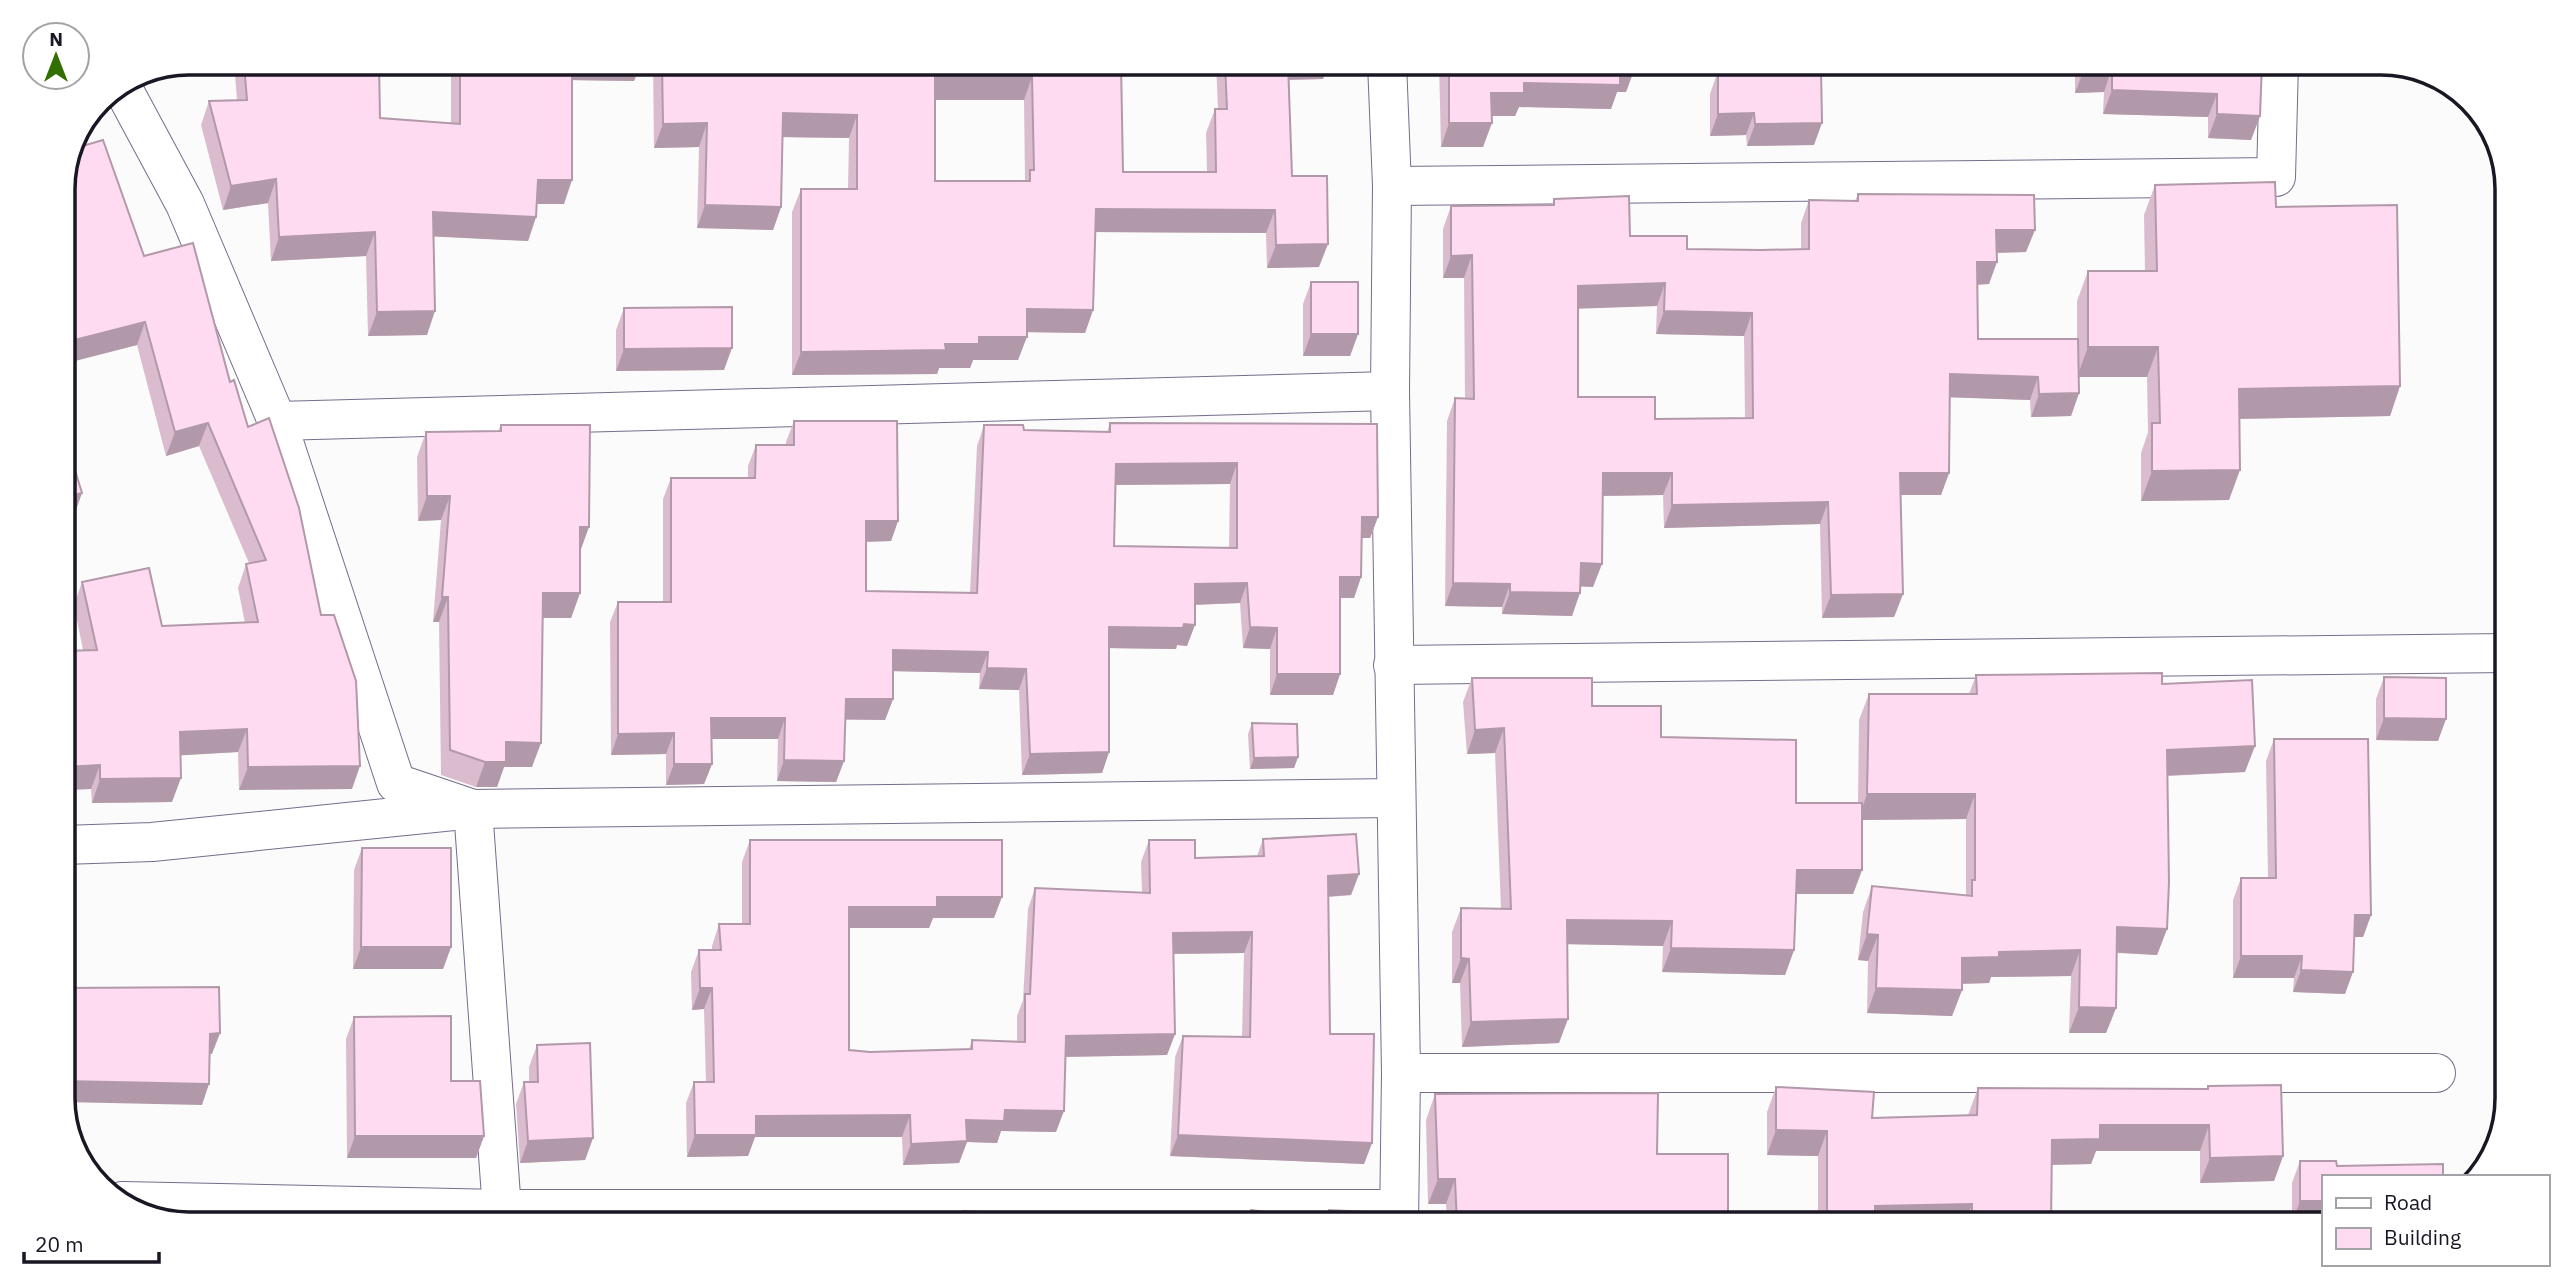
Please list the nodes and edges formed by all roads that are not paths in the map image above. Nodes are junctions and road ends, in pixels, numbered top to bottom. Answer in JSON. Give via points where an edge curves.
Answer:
{"nodes":[{"id":1,"x":1387,"y":75,"type":"edge"},
{"id":2,"x":2279,"y":75,"type":"edge"},
{"id":3,"x":126,"y":94,"type":"edge"},
{"id":4,"x":1392,"y":186,"type":"junction"},
{"id":5,"x":1390,"y":391,"type":"junction"},
{"id":6,"x":277,"y":421,"type":"junction"},
{"id":7,"x":2495,"y":653,"type":"edge"},
{"id":8,"x":1393,"y":665,"type":"junction"},
{"id":9,"x":1395,"y":798,"type":"junction"},
{"id":10,"x":473,"y":809,"type":"junction"},
{"id":11,"x":75,"y":845,"type":"edge"},
{"id":12,"x":1401,"y":1073,"type":"junction"},
{"id":13,"x":2436,"y":1073,"type":"dead end"},
{"id":14,"x":144,"y":1202,"type":"edge"},
{"id":15,"x":384,"y":1212,"type":"edge"},
{"id":16,"x":503,"y":1212,"type":"edge"},
{"id":17,"x":1399,"y":1212,"type":"edge"}],
"edges":[{"from":1,"to":4,"type":"street"},
{"from":2,"to":4,"type":"street","via":[[2276,177]]},
{"from":3,"to":6,"type":"street","via":[[185,204]]},
{"from":4,"to":5,"type":"street"},
{"from":5,"to":6,"type":"street"},
{"from":5,"to":8,"type":"street"},
{"from":6,"to":10,"type":"street","via":[[396,783]]},
{"from":7,"to":8,"type":"street"},
{"from":8,"to":9,"type":"street"},
{"from":9,"to":10,"type":"street"},
{"from":9,"to":12,"type":"street"},
{"from":10,"to":11,"type":"street","via":[[152,842]]},
{"from":10,"to":16,"type":"street"},
{"from":12,"to":13,"type":"street"},
{"from":12,"to":17,"type":"street"},
{"from":14,"to":15,"type":"street"}]}
